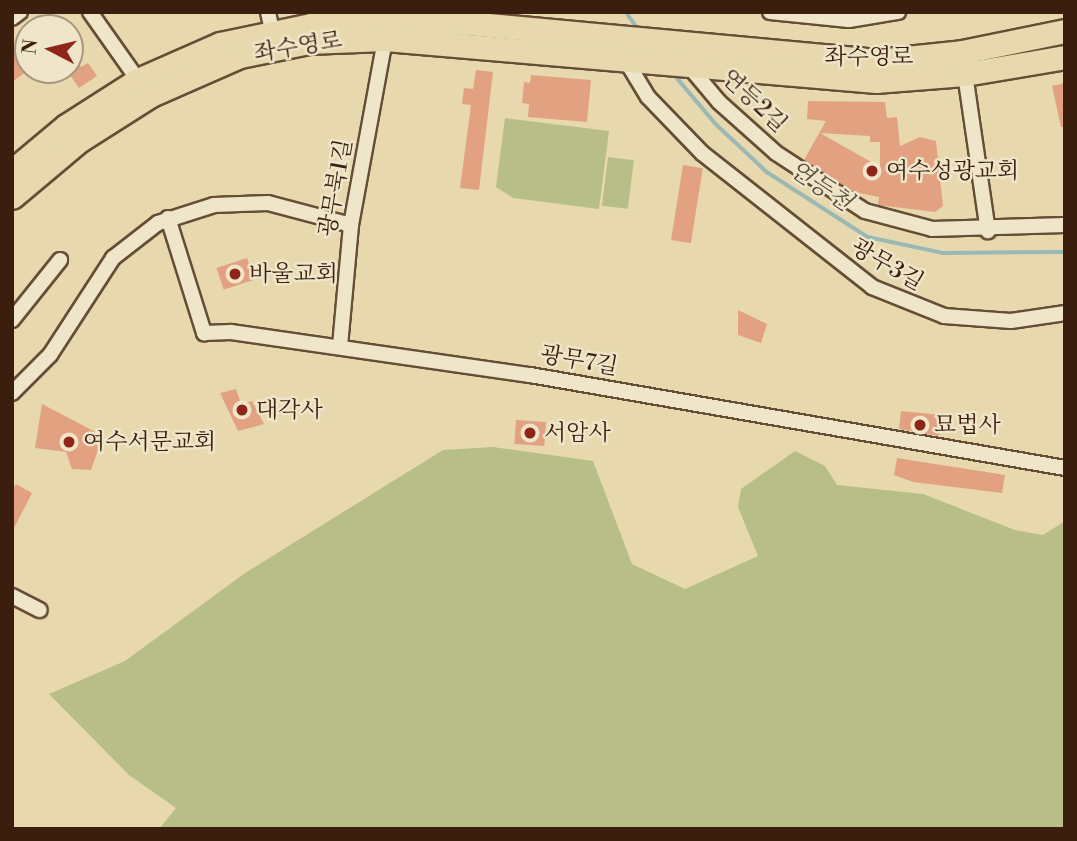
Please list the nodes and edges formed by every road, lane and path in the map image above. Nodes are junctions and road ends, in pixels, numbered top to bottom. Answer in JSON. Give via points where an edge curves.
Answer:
{"nodes":[{"id":1,"x":20,"y":12,"type":"edge"},
{"id":2,"x":90,"y":12,"type":"edge"},
{"id":3,"x":770,"y":12,"type":"edge"},
{"id":4,"x":898,"y":12,"type":"edge"},
{"id":5,"x":12,"y":18,"type":"edge"},
{"id":6,"x":270,"y":22,"type":"edge"},
{"id":7,"x":385,"y":24,"type":"edge"},
{"id":8,"x":1065,"y":31,"type":"edge"},
{"id":9,"x":615,"y":37,"type":"junction"},
{"id":10,"x":1065,"y":57,"type":"edge"},
{"id":11,"x":625,"y":60,"type":"junction"},
{"id":12,"x":688,"y":65,"type":"junction"},
{"id":13,"x":877,"y":71,"type":"junction"},
{"id":14,"x":965,"y":74,"type":"junction"},
{"id":15,"x":138,"y":80,"type":"junction"},
{"id":16,"x":12,"y":171,"type":"edge"},
{"id":17,"x":12,"y":197,"type":"edge"},
{"id":18,"x":168,"y":218,"type":"junction"},
{"id":19,"x":351,"y":225,"type":"junction"},
{"id":20,"x":1065,"y":225,"type":"edge"},
{"id":21,"x":988,"y":231,"type":"junction"},
{"id":22,"x":60,"y":260,"type":"dead end"},
{"id":23,"x":1065,"y":313,"type":"edge"},
{"id":24,"x":12,"y":320,"type":"edge"},
{"id":25,"x":340,"y":346,"type":"junction"},
{"id":26,"x":19,"y":379,"type":"edge"},
{"id":27,"x":12,"y":393,"type":"edge"},
{"id":28,"x":1065,"y":468,"type":"edge"},
{"id":29,"x":12,"y":596,"type":"edge"},
{"id":30,"x":40,"y":610,"type":"dead end"}],
"edges":[{"from":1,"to":5,"type":"street"},
{"from":2,"to":15,"type":"street"},
{"from":3,"to":4,"type":"street","via":[[827,20]]},
{"from":6,"to":7,"type":"main road","name":"좌수영로"},
{"from":6,"to":15,"type":"main road","name":"좌수영로"},
{"from":7,"to":9,"type":"main road","name":"좌수영로"},
{"from":7,"to":11,"type":"main road","name":"좌수영로"},
{"from":7,"to":17,"type":"main road","name":"좌수영로","via":[[274,47],[206,68],[117,116]]},
{"from":7,"to":19,"type":"street","name":"광무북1길"},
{"from":8,"to":13,"type":"main road","name":"좌수영로"},
{"from":9,"to":11,"type":"street","name":"광무3길"},
{"from":9,"to":13,"type":"main road","name":"좌수영로"},
{"from":10,"to":14,"type":"main road","name":"좌수영로"},
{"from":11,"to":12,"type":"main road","name":"좌수영로"},
{"from":11,"to":23,"type":"street","name":"광무3길","via":[[648,97],[702,153],[872,287],[944,316],[1011,321]]},
{"from":12,"to":13,"type":"main road","name":"좌수영로"},
{"from":12,"to":21,"type":"street","name":"연등2길","via":[[740,123],[841,200],[913,227]]},
{"from":13,"to":14,"type":"main road","name":"좌수영로"},
{"from":14,"to":21,"type":"street"},
{"from":15,"to":16,"type":"main road","name":"좌수영로","via":[[66,126]]},
{"from":18,"to":19,"type":"street","via":[[214,205],[268,203]]},
{"from":18,"to":25,"type":"street","name":"광무7길","via":[[202,332]]},
{"from":18,"to":26,"type":"street","via":[[113,258],[55,349]]},
{"from":19,"to":25,"type":"street","name":"광무북1길"},
{"from":20,"to":21,"type":"street","name":"연등2길"},
{"from":22,"to":24,"type":"street"},
{"from":25,"to":28,"type":"street","name":"광무7길"},
{"from":26,"to":27,"type":"street"},
{"from":29,"to":30,"type":"street"}]}
